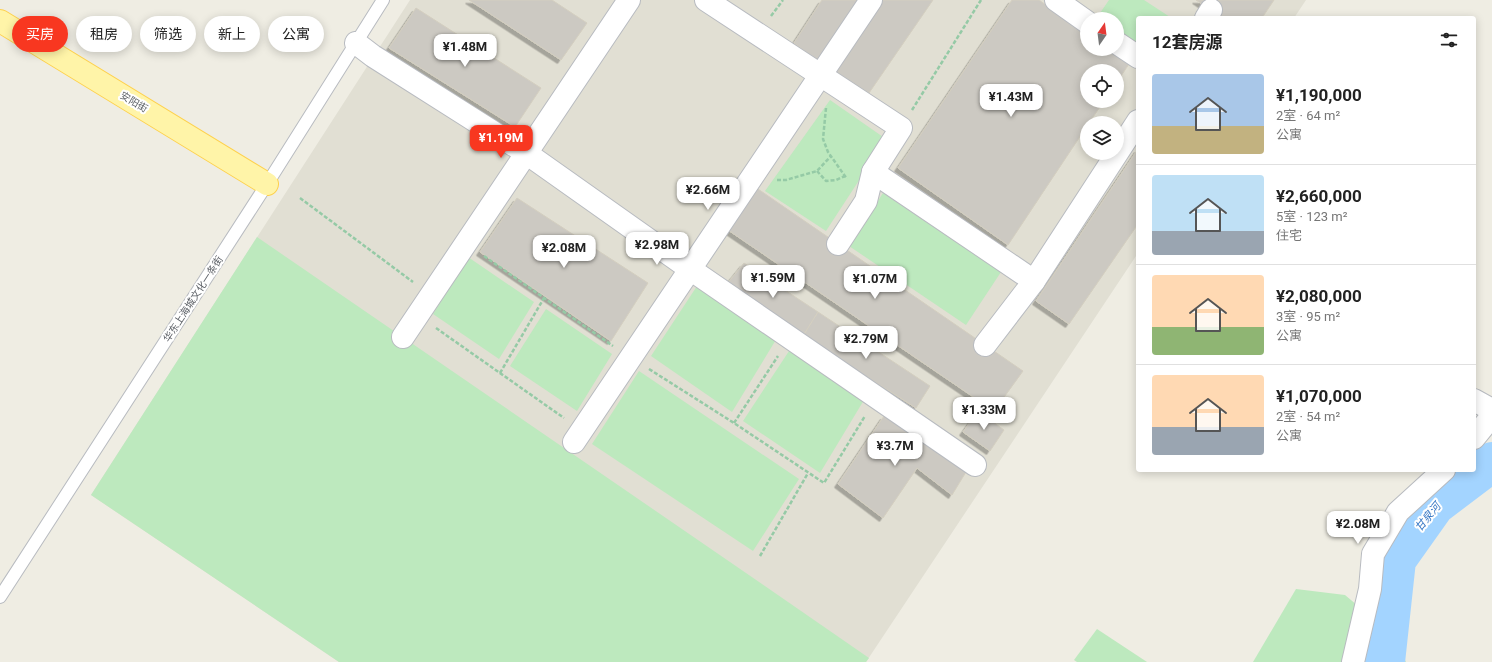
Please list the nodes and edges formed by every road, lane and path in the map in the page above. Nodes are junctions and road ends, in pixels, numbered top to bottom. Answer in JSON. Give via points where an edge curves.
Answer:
{"nodes":[{"id":1,"x":383,"y":0,"type":"edge"},
{"id":2,"x":629,"y":0,"type":"edge"},
{"id":3,"x":706,"y":0,"type":"edge"},
{"id":4,"x":871,"y":0,"type":"edge"},
{"id":5,"x":981,"y":0,"type":"edge"},
{"id":6,"x":1056,"y":0,"type":"edge"},
{"id":7,"x":1080,"y":17,"type":"edge"},
{"id":8,"x":0,"y":21,"type":"edge"},
{"id":9,"x":356,"y":43,"type":"junction"},
{"id":10,"x":1124,"y":48,"type":"edge"},
{"id":11,"x":1136,"y":56,"type":"edge"},
{"id":12,"x":825,"y":78,"type":"junction"},
{"id":13,"x":1136,"y":124,"type":"edge"},
{"id":14,"x":901,"y":128,"type":"junction"},
{"id":15,"x":526,"y":153,"type":"junction"},
{"id":16,"x":831,"y":156,"type":"junction"},
{"id":17,"x":817,"y":171,"type":"junction"},
{"id":18,"x":874,"y":172,"type":"junction"},
{"id":19,"x":754,"y":175,"type":"junction"},
{"id":20,"x":845,"y":176,"type":"junction"},
{"id":21,"x":267,"y":184,"type":"junction"},
{"id":22,"x":300,"y":198,"type":"dead end"},
{"id":23,"x":866,"y":201,"type":"junction"},
{"id":24,"x":838,"y":244,"type":"dead end"},
{"id":25,"x":690,"y":269,"type":"junction"},
{"id":26,"x":1034,"y":281,"type":"junction"},
{"id":27,"x":431,"y":295,"type":"junction"},
{"id":28,"x":544,"y":298,"type":"dead end"},
{"id":29,"x":417,"y":315,"type":"junction"},
{"id":30,"x":403,"y":337,"type":"dead end"},
{"id":31,"x":790,"y":338,"type":"junction"},
{"id":32,"x":985,"y":345,"type":"dead end"},
{"id":33,"x":500,"y":373,"type":"junction"},
{"id":34,"x":877,"y":397,"type":"junction"},
{"id":35,"x":1476,"y":401,"type":"edge"},
{"id":36,"x":1492,"y":410,"type":"edge"},
{"id":37,"x":1492,"y":416,"type":"edge"},
{"id":38,"x":734,"y":423,"type":"dead end"},
{"id":39,"x":578,"y":436,"type":"joint"},
{"id":40,"x":1476,"y":436,"type":"edge"},
{"id":41,"x":975,"y":465,"type":"dead end"},
{"id":42,"x":1442,"y":472,"type":"edge"},
{"id":43,"x":808,"y":473,"type":"dead end"},
{"id":44,"x":824,"y":483,"type":"dead end"},
{"id":45,"x":760,"y":556,"type":"dead end"},
{"id":46,"x":0,"y":597,"type":"edge"},
{"id":47,"x":1353,"y":662,"type":"edge"}],
"edges":[{"from":1,"to":9,"type":"lane","name":"华东上海城文化一条街"},
{"from":2,"to":15,"type":"street"},
{"from":3,"to":12,"type":"street"},
{"from":4,"to":12,"type":"street"},
{"from":5,"to":14,"type":"path"},
{"from":6,"to":7,"type":"street"},
{"from":8,"to":21,"type":"main road","name":"安阳街"},
{"from":9,"to":15,"type":"street"},
{"from":9,"to":21,"type":"lane","name":"华东上海城文化一条街"},
{"from":10,"to":11,"type":"street"},
{"from":12,"to":14,"type":"street"},
{"from":12,"to":16,"type":"path","via":[[823,139]]},
{"from":12,"to":19,"type":"street"},
{"from":13,"to":26,"type":"street"},
{"from":14,"to":18,"type":"street"},
{"from":15,"to":25,"type":"street"},
{"from":15,"to":27,"type":"street"},
{"from":16,"to":17,"type":"path"},
{"from":16,"to":20,"type":"path"},
{"from":17,"to":19,"type":"path","via":[[786,180],[770,181]]},
{"from":17,"to":20,"type":"path","via":[[826,181]]},
{"from":18,"to":23,"type":"street"},
{"from":18,"to":26,"type":"street"},
{"from":19,"to":25,"type":"street"},
{"from":20,"to":23,"type":"path"},
{"from":21,"to":46,"type":"lane","name":"华东上海城文化一条街"},
{"from":22,"to":27,"type":"path"},
{"from":23,"to":24,"type":"street"},
{"from":25,"to":31,"type":"street"},
{"from":25,"to":39,"type":"street"},
{"from":26,"to":32,"type":"street"},
{"from":27,"to":29,"type":"street"},
{"from":28,"to":33,"type":"path"},
{"from":29,"to":30,"type":"street"},
{"from":29,"to":33,"type":"path"},
{"from":31,"to":34,"type":"street"},
{"from":31,"to":38,"type":"path"},
{"from":33,"to":39,"type":"path"},
{"from":34,"to":41,"type":"street"},
{"from":34,"to":44,"type":"path"},
{"from":35,"to":36,"type":"street"},
{"from":37,"to":40,"type":"street"},
{"from":42,"to":47,"type":"street","via":[[1398,512],[1372,554],[1370,589]]},
{"from":43,"to":45,"type":"path"}]}
